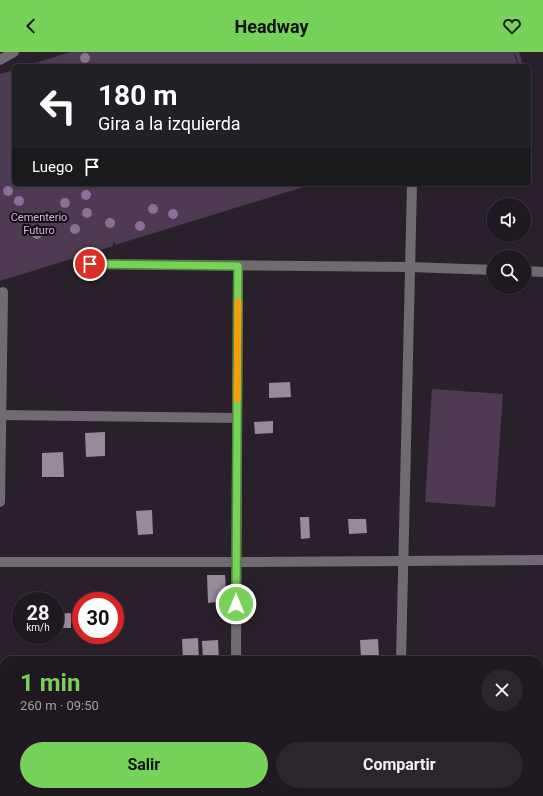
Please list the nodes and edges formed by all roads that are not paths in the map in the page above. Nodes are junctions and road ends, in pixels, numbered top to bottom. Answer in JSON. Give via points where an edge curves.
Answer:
{"nodes":[{"id":1,"x":14,"y":52,"type":"edge"},
{"id":2,"x":0,"y":60,"type":"edge"},
{"id":3,"x":412,"y":186,"type":"edge"},
{"id":4,"x":90,"y":264,"type":"dead end"},
{"id":5,"x":238,"y":266,"type":"junction"},
{"id":6,"x":410,"y":267,"type":"junction"},
{"id":7,"x":487,"y":270,"type":"edge"},
{"id":8,"x":531,"y":271,"type":"edge"},
{"id":9,"x":543,"y":272,"type":"edge"},
{"id":10,"x":4,"y":292,"type":"dead end"},
{"id":11,"x":1,"y":415,"type":"junction"},
{"id":12,"x":237,"y":418,"type":"junction"},
{"id":13,"x":0,"y":502,"type":"edge"},
{"id":14,"x":543,"y":560,"type":"edge"},
{"id":15,"x":404,"y":561,"type":"junction"},
{"id":16,"x":0,"y":562,"type":"edge"},
{"id":17,"x":237,"y":562,"type":"junction"},
{"id":18,"x":236,"y":656,"type":"edge"},
{"id":19,"x":402,"y":656,"type":"edge"},
{"id":20,"x":0,"y":790,"type":"edge"},
{"id":21,"x":0,"y":796,"type":"edge"}],
"edges":[{"from":1,"to":2,"type":"street"},
{"from":3,"to":6,"type":"street"},
{"from":4,"to":5,"type":"street"},
{"from":5,"to":6,"type":"street"},
{"from":5,"to":12,"type":"street"},
{"from":6,"to":7,"type":"street"},
{"from":6,"to":15,"type":"street"},
{"from":8,"to":9,"type":"street"},
{"from":10,"to":11,"type":"street"},
{"from":11,"to":12,"type":"street"},
{"from":11,"to":13,"type":"street"},
{"from":12,"to":17,"type":"street"},
{"from":14,"to":15,"type":"street"},
{"from":15,"to":17,"type":"street"},
{"from":15,"to":19,"type":"street"},
{"from":16,"to":17,"type":"street"},
{"from":17,"to":18,"type":"street"},
{"from":20,"to":21,"type":"street"}]}
